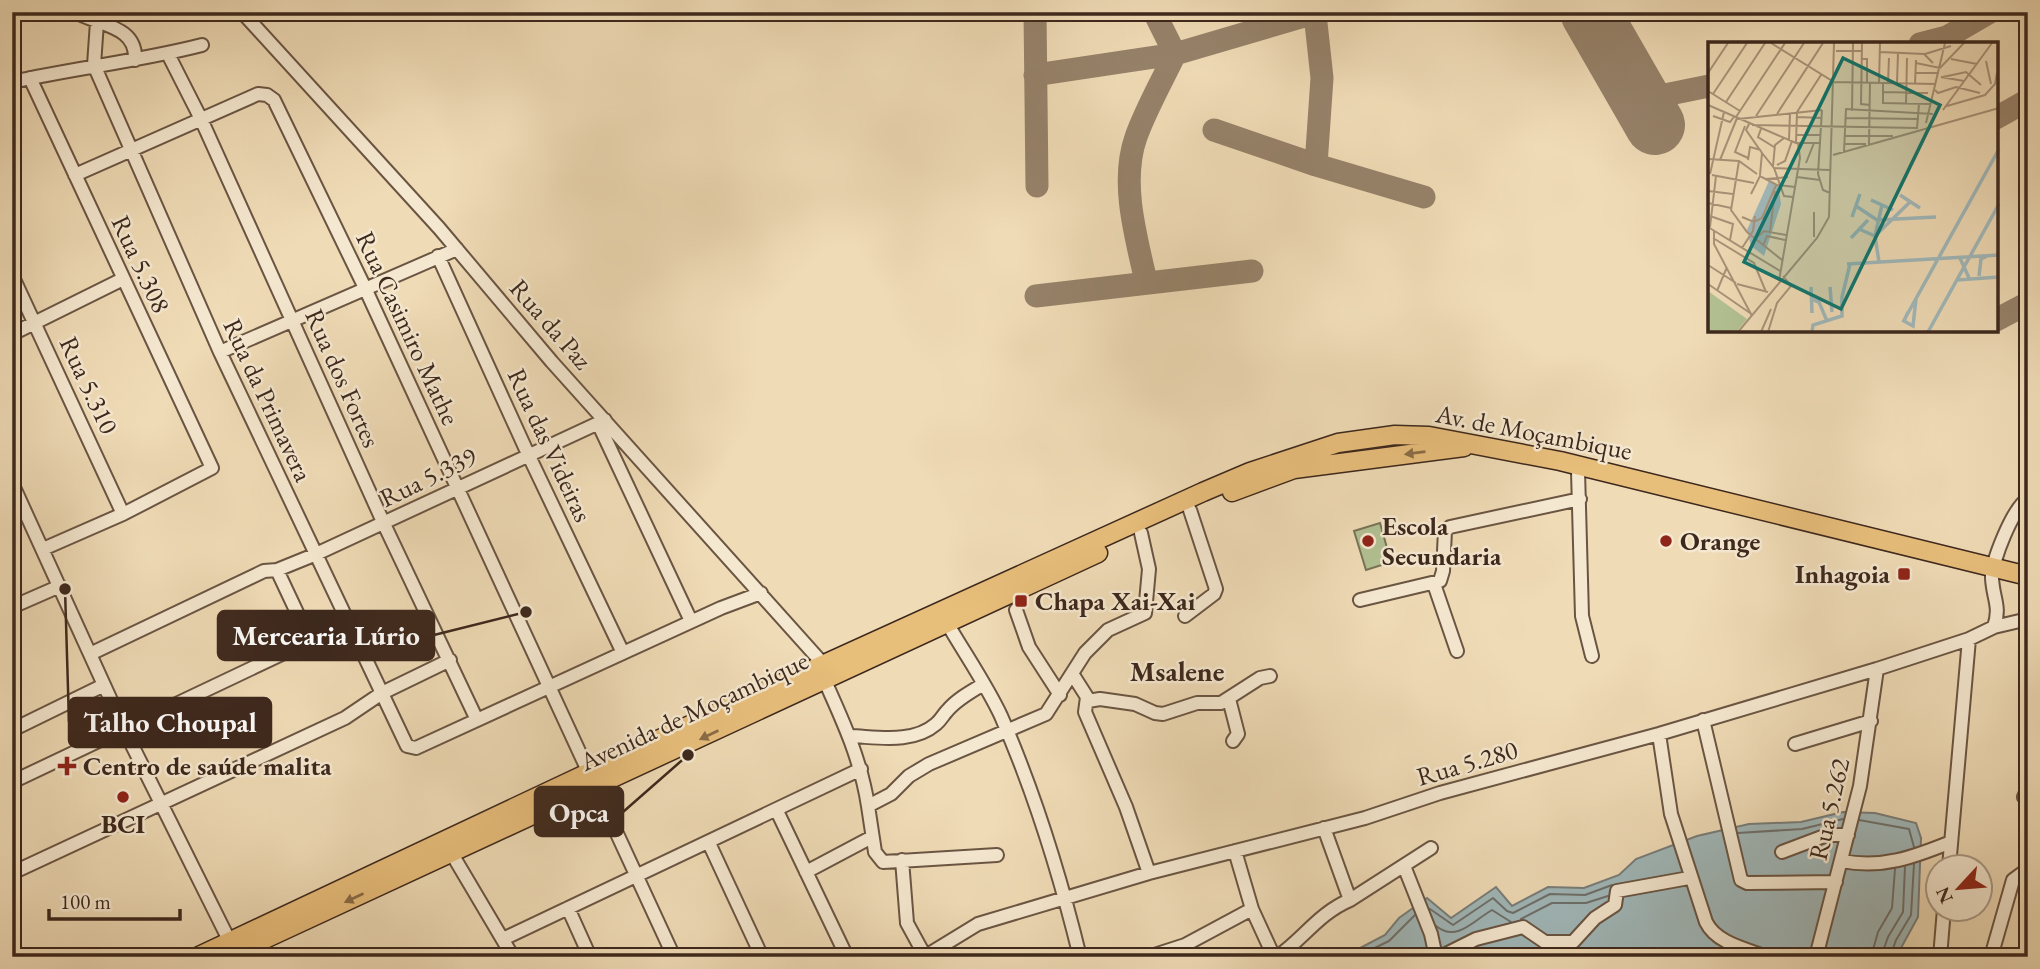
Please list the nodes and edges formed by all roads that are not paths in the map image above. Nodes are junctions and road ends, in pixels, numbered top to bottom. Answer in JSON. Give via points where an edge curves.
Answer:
{"nodes":[{"id":1,"x":75,"y":12,"type":"edge"},
{"id":2,"x":242,"y":12,"type":"edge"},
{"id":3,"x":97,"y":22,"type":"junction"},
{"id":4,"x":202,"y":45,"type":"dead end"},
{"id":5,"x":168,"y":54,"type":"junction"},
{"id":6,"x":135,"y":60,"type":"junction"},
{"id":7,"x":94,"y":65,"type":"junction"},
{"id":8,"x":30,"y":78,"type":"junction"},
{"id":9,"x":12,"y":82,"type":"edge"},
{"id":10,"x":201,"y":119,"type":"junction"},
{"id":11,"x":133,"y":150,"type":"junction"},
{"id":12,"x":75,"y":175,"type":"junction"},
{"id":13,"x":457,"y":249,"type":"junction"},
{"id":14,"x":438,"y":256,"type":"junction"},
{"id":15,"x":12,"y":275,"type":"edge"},
{"id":16,"x":123,"y":279,"type":"junction"},
{"id":17,"x":365,"y":288,"type":"junction"},
{"id":18,"x":292,"y":321,"type":"junction"},
{"id":19,"x":35,"y":322,"type":"junction"},
{"id":20,"x":12,"y":334,"type":"edge"},
{"id":21,"x":220,"y":352,"type":"junction"},
{"id":22,"x":602,"y":421,"type":"junction"},
{"id":23,"x":528,"y":454,"type":"junction"},
{"id":24,"x":1578,"y":471,"type":"junction"},
{"id":25,"x":12,"y":483,"type":"edge"},
{"id":26,"x":457,"y":487,"type":"junction"},
{"id":27,"x":1580,"y":499,"type":"junction"},
{"id":28,"x":2028,"y":499,"type":"edge"},
{"id":29,"x":18,"y":510,"type":"edge"},
{"id":30,"x":1190,"y":510,"type":"junction"},
{"id":31,"x":123,"y":513,"type":"junction"},
{"id":32,"x":384,"y":524,"type":"junction"},
{"id":33,"x":1141,"y":533,"type":"junction"},
{"id":34,"x":43,"y":549,"type":"junction"},
{"id":35,"x":314,"y":555,"type":"junction"},
{"id":36,"x":277,"y":570,"type":"junction"},
{"id":37,"x":1993,"y":572,"type":"junction"},
{"id":38,"x":2028,"y":576,"type":"edge"},
{"id":39,"x":1434,"y":584,"type":"junction"},
{"id":40,"x":60,"y":586,"type":"junction"},
{"id":41,"x":2028,"y":586,"type":"edge"},
{"id":42,"x":761,"y":593,"type":"junction"},
{"id":43,"x":1012,"y":595,"type":"junction"},
{"id":44,"x":1360,"y":600,"type":"dead end"},
{"id":45,"x":12,"y":607,"type":"edge"},
{"id":46,"x":1185,"y":616,"type":"dead end"},
{"id":47,"x":2028,"y":620,"type":"edge"},
{"id":48,"x":691,"y":621,"type":"junction"},
{"id":49,"x":947,"y":623,"type":"junction"},
{"id":50,"x":1994,"y":627,"type":"junction"},
{"id":51,"x":1969,"y":639,"type":"junction"},
{"id":52,"x":1457,"y":651,"type":"dead end"},
{"id":53,"x":623,"y":653,"type":"junction"},
{"id":54,"x":90,"y":654,"type":"junction"},
{"id":55,"x":1592,"y":656,"type":"dead end"},
{"id":56,"x":450,"y":660,"type":"junction"},
{"id":57,"x":1877,"y":669,"type":"junction"},
{"id":58,"x":824,"y":672,"type":"junction"},
{"id":59,"x":1073,"y":675,"type":"junction"},
{"id":60,"x":1270,"y":677,"type":"dead end"},
{"id":61,"x":104,"y":685,"type":"junction"},
{"id":62,"x":982,"y":685,"type":"junction"},
{"id":63,"x":550,"y":686,"type":"junction"},
{"id":64,"x":382,"y":693,"type":"junction"},
{"id":65,"x":1060,"y":695,"type":"junction"},
{"id":66,"x":1229,"y":699,"type":"junction"},
{"id":67,"x":1087,"y":701,"type":"junction"},
{"id":68,"x":477,"y":720,"type":"junction"},
{"id":69,"x":1703,"y":720,"type":"junction"},
{"id":70,"x":1871,"y":721,"type":"junction"},
{"id":71,"x":12,"y":730,"type":"edge"},
{"id":72,"x":125,"y":731,"type":"junction"},
{"id":73,"x":1007,"y":733,"type":"junction"},
{"id":74,"x":1659,"y":734,"type":"junction"},
{"id":75,"x":850,"y":736,"type":"junction"},
{"id":76,"x":1233,"y":741,"type":"dead end"},
{"id":77,"x":1795,"y":744,"type":"dead end"},
{"id":78,"x":861,"y":769,"type":"junction"},
{"id":79,"x":592,"y":780,"type":"junction"},
{"id":80,"x":12,"y":782,"type":"edge"},
{"id":81,"x":2028,"y":788,"type":"edge"},
{"id":82,"x":2028,"y":801,"type":"edge"},
{"id":83,"x":161,"y":805,"type":"junction"},
{"id":84,"x":868,"y":806,"type":"junction"},
{"id":85,"x":776,"y":811,"type":"junction"},
{"id":86,"x":1324,"y":828,"type":"junction"},
{"id":87,"x":1848,"y":835,"type":"junction"},
{"id":88,"x":872,"y":837,"type":"junction"},
{"id":89,"x":1951,"y":842,"type":"junction"},
{"id":90,"x":709,"y":843,"type":"junction"},
{"id":91,"x":1431,"y":848,"type":"dead end"},
{"id":92,"x":1235,"y":851,"type":"junction"},
{"id":93,"x":1782,"y":852,"type":"dead end"},
{"id":94,"x":1950,"y":853,"type":"edge"},
{"id":95,"x":452,"y":854,"type":"junction"},
{"id":96,"x":997,"y":855,"type":"dead end"},
{"id":97,"x":902,"y":860,"type":"junction"},
{"id":98,"x":1842,"y":861,"type":"junction"},
{"id":99,"x":1404,"y":866,"type":"junction"},
{"id":100,"x":2028,"y":869,"type":"edge"},
{"id":101,"x":806,"y":872,"type":"junction"},
{"id":102,"x":12,"y":873,"type":"edge"},
{"id":103,"x":1149,"y":873,"type":"junction"},
{"id":104,"x":636,"y":876,"type":"junction"},
{"id":105,"x":1689,"y":878,"type":"junction"},
{"id":106,"x":1836,"y":882,"type":"junction"},
{"id":107,"x":1066,"y":898,"type":"junction"},
{"id":108,"x":1350,"y":900,"type":"junction"},
{"id":109,"x":568,"y":908,"type":"junction"},
{"id":110,"x":1252,"y":909,"type":"junction"},
{"id":111,"x":1943,"y":923,"type":"edge"},
{"id":112,"x":503,"y":939,"type":"junction"},
{"id":113,"x":234,"y":951,"type":"edge"},
{"id":114,"x":1180,"y":952,"type":"edge"},
{"id":115,"x":924,"y":956,"type":"edge"},
{"id":116,"x":197,"y":957,"type":"edge"},
{"id":117,"x":513,"y":957,"type":"edge"},
{"id":118,"x":590,"y":957,"type":"edge"},
{"id":119,"x":674,"y":957,"type":"edge"},
{"id":120,"x":762,"y":957,"type":"edge"},
{"id":121,"x":847,"y":957,"type":"edge"},
{"id":122,"x":1080,"y":957,"type":"edge"},
{"id":123,"x":1147,"y":957,"type":"edge"},
{"id":124,"x":1275,"y":957,"type":"edge"},
{"id":125,"x":1438,"y":957,"type":"edge"},
{"id":126,"x":1767,"y":957,"type":"edge"},
{"id":127,"x":1816,"y":957,"type":"edge"},
{"id":128,"x":1940,"y":957,"type":"edge"},
{"id":129,"x":1991,"y":957,"type":"edge"}],
"edges":[{"from":1,"to":3,"type":"street"},
{"from":2,"to":13,"type":"street","name":"Rua da Paz"},
{"from":3,"to":6,"type":"street","via":[[130,36],[136,46]]},
{"from":3,"to":7,"type":"street"},
{"from":4,"to":5,"type":"street"},
{"from":5,"to":6,"type":"street"},
{"from":5,"to":10,"type":"street","name":"Rua dos Fortes"},
{"from":6,"to":7,"type":"street"},
{"from":7,"to":8,"type":"street"},
{"from":7,"to":11,"type":"street","name":"Rua da Primavera"},
{"from":8,"to":9,"type":"street"},
{"from":8,"to":12,"type":"street","name":"Rua 5.308"},
{"from":10,"to":11,"type":"street","name":"Rua Casimiro Mathe"},
{"from":10,"to":17,"type":"street","name":"Rua Casimiro Mathe","via":[[258,94],[274,100]]},
{"from":10,"to":18,"type":"street","name":"Rua dos Fortes"},
{"from":11,"to":12,"type":"street","name":"Rua Casimiro Mathe"},
{"from":11,"to":21,"type":"street","name":"Rua da Primavera"},
{"from":12,"to":16,"type":"street","name":"Rua 5.308"},
{"from":13,"to":14,"type":"street"},
{"from":13,"to":22,"type":"street","name":"Rua da Paz"},
{"from":14,"to":17,"type":"street"},
{"from":14,"to":23,"type":"street","name":"Rua das Videiras"},
{"from":15,"to":19,"type":"street","name":"Rua 5.310"},
{"from":16,"to":19,"type":"street"},
{"from":16,"to":31,"type":"street","name":"Rua 5.308","via":[[212,468]]},
{"from":17,"to":18,"type":"street"},
{"from":17,"to":26,"type":"street","name":"Rua Casimiro Mathe"},
{"from":18,"to":21,"type":"street"},
{"from":18,"to":32,"type":"street","name":"Rua dos Fortes"},
{"from":19,"to":20,"type":"street"},
{"from":19,"to":31,"type":"street","name":"Rua 5.310"},
{"from":21,"to":35,"type":"street","name":"Rua da Primavera"},
{"from":22,"to":23,"type":"street","name":"Rua 5.339"},
{"from":22,"to":42,"type":"street","name":"Rua da Paz"},
{"from":22,"to":48,"type":"street"},
{"from":23,"to":26,"type":"street","name":"Rua 5.339"},
{"from":23,"to":53,"type":"street","name":"Rua das Videiras"},
{"from":24,"to":27,"type":"street"},
{"from":24,"to":30,"type":"highway","name":"Av. de Moçambique","one_way":true,"via":[[1466,447],[1294,469]]},
{"from":24,"to":37,"type":"highway","name":"Av. de Moçambique"},
{"from":25,"to":29,"type":"street"},
{"from":26,"to":32,"type":"street","name":"Rua 5.339"},
{"from":26,"to":63,"type":"street","name":"Rua Casimiro Mathe"},
{"from":27,"to":39,"type":"street","via":[[1450,527],[1445,531],[1440,582]]},
{"from":27,"to":55,"type":"street","via":[[1582,616]]},
{"from":28,"to":37,"type":"street","via":[[2012,515]]},
{"from":29,"to":34,"type":"street"},
{"from":30,"to":33,"type":"highway","name":"Av. de Moçambique"},
{"from":30,"to":46,"type":"street","via":[[1216,589]]},
{"from":31,"to":34,"type":"street"},
{"from":32,"to":35,"type":"street","name":"Rua 5.339"},
{"from":32,"to":56,"type":"street","name":"Rua dos Fortes"},
{"from":33,"to":43,"type":"highway","name":"Av. de Moçambique"},
{"from":33,"to":59,"type":"street","via":[[1149,569],[1145,613],[1108,630],[1085,653]]},
{"from":34,"to":40,"type":"street"},
{"from":35,"to":36,"type":"street","name":"Rua 5.339"},
{"from":35,"to":64,"type":"street","name":"Rua da Primavera"},
{"from":36,"to":54,"type":"street","name":"Rua 5.339","via":[[264,571]]},
{"from":36,"to":72,"type":"street","via":[[308,636],[305,643]]},
{"from":37,"to":38,"type":"highway","name":"Av. de Moçambique"},
{"from":37,"to":41,"type":"highway","name":"Av. de Moçambique"},
{"from":37,"to":43,"type":"highway","name":"Av. de Moçambique","via":[[1560,461],[1467,441],[1395,435],[1338,443],[1250,472]]},
{"from":37,"to":50,"type":"street","via":[[1999,612]]},
{"from":39,"to":44,"type":"street"},
{"from":39,"to":52,"type":"street"},
{"from":40,"to":45,"type":"street"},
{"from":40,"to":54,"type":"street"},
{"from":42,"to":48,"type":"street"},
{"from":42,"to":58,"type":"street","name":"Rua da Paz"},
{"from":43,"to":49,"type":"highway","name":"Avenida de Moçambique"},
{"from":43,"to":58,"type":"highway","name":"Avenida de Moçambique"},
{"from":43,"to":65,"type":"street","via":[[1029,648]]},
{"from":47,"to":50,"type":"street","name":"Rua 5.280"},
{"from":48,"to":53,"type":"street"},
{"from":49,"to":58,"type":"highway","name":"Avenida de Moçambique"},
{"from":49,"to":62,"type":"street"},
{"from":50,"to":51,"type":"street","name":"Rua 5.280"},
{"from":51,"to":57,"type":"street","name":"Rua 5.280"},
{"from":51,"to":89,"type":"street"},
{"from":53,"to":63,"type":"street"},
{"from":54,"to":61,"type":"street"},
{"from":56,"to":64,"type":"street"},
{"from":56,"to":68,"type":"street","name":"Rua dos Fortes"},
{"from":57,"to":69,"type":"street","name":"Rua 5.280"},
{"from":57,"to":70,"type":"street","name":"Rua 5.262"},
{"from":58,"to":75,"type":"street","name":"Rua da Paz"},
{"from":58,"to":79,"type":"highway","name":"Avenida de Moçambique"},
{"from":59,"to":65,"type":"street"},
{"from":59,"to":67,"type":"street"},
{"from":60,"to":66,"type":"street","via":[[1260,678]]},
{"from":61,"to":71,"type":"street"},
{"from":61,"to":72,"type":"street"},
{"from":62,"to":73,"type":"street"},
{"from":62,"to":75,"type":"street","via":[[922,733],[896,738]]},
{"from":63,"to":68,"type":"street"},
{"from":63,"to":79,"type":"street","name":"Rua Casimiro Mathe"},
{"from":64,"to":68,"type":"street","name":"Rua da Primavera","via":[[411,749]]},
{"from":64,"to":83,"type":"street","via":[[345,718]]},
{"from":65,"to":73,"type":"street","via":[[1046,714]]},
{"from":66,"to":67,"type":"street","via":[[1163,714],[1135,704]]},
{"from":66,"to":76,"type":"street","via":[[1238,734]]},
{"from":67,"to":103,"type":"street","via":[[1085,712]]},
{"from":69,"to":74,"type":"street","name":"Rua 5.280"},
{"from":69,"to":106,"type":"street","via":[[1741,880]]},
{"from":70,"to":77,"type":"street"},
{"from":70,"to":87,"type":"street","name":"Rua 5.262"},
{"from":72,"to":80,"type":"street"},
{"from":72,"to":83,"type":"street"},
{"from":73,"to":84,"type":"street","via":[[929,764]]},
{"from":73,"to":107,"type":"street"},
{"from":74,"to":86,"type":"street","name":"Rua 5.280"},
{"from":74,"to":105,"type":"street","via":[[1671,814]]},
{"from":75,"to":78,"type":"street","name":"Rua da Paz"},
{"from":78,"to":84,"type":"street","name":"Rua da Paz"},
{"from":78,"to":85,"type":"street"},
{"from":79,"to":95,"type":"highway","name":"Avenida de Moçambique"},
{"from":79,"to":104,"type":"street","name":"Rua Casimiro Mathe"},
{"from":79,"to":113,"type":"highway","name":"Avenida de Moçambique","via":[[250,931]]},
{"from":81,"to":82,"type":"street","via":[[2024,797]]},
{"from":83,"to":102,"type":"street"},
{"from":83,"to":113,"type":"street"},
{"from":84,"to":88,"type":"street","name":"Rua da Paz"},
{"from":85,"to":90,"type":"street"},
{"from":85,"to":101,"type":"street"},
{"from":86,"to":92,"type":"street","name":"Rua 5.280"},
{"from":86,"to":108,"type":"street"},
{"from":87,"to":93,"type":"street","via":[[1827,835]]},
{"from":87,"to":98,"type":"street","name":"Rua 5.262"},
{"from":88,"to":97,"type":"street","via":[[878,859]]},
{"from":88,"to":101,"type":"street"},
{"from":89,"to":94,"type":"street"},
{"from":89,"to":98,"type":"street","via":[[1878,865]]},
{"from":90,"to":104,"type":"street"},
{"from":90,"to":120,"type":"street"},
{"from":91,"to":99,"type":"street"},
{"from":92,"to":103,"type":"street","name":"Rua 5.280"},
{"from":92,"to":110,"type":"street"},
{"from":95,"to":112,"type":"street"},
{"from":95,"to":113,"type":"highway","name":"Avenida de Moçambique","one_way":true},
{"from":96,"to":97,"type":"street"},
{"from":97,"to":115,"type":"street","via":[[907,923]]},
{"from":98,"to":106,"type":"street","name":"Rua 5.262"},
{"from":99,"to":108,"type":"street"},
{"from":99,"to":125,"type":"street"},
{"from":100,"to":129,"type":"street","via":[[2013,880]]},
{"from":101,"to":121,"type":"street"},
{"from":103,"to":107,"type":"street","name":"Rua 5.280"},
{"from":104,"to":109,"type":"street"},
{"from":104,"to":119,"type":"street","name":"Rua Casimiro Mathe"},
{"from":105,"to":125,"type":"street","via":[[1617,891],[1615,905],[1573,942],[1545,942],[1524,927],[1476,939]]},
{"from":105,"to":126,"type":"street","via":[[1712,932]]},
{"from":106,"to":127,"type":"street","name":"Rua 5.262"},
{"from":107,"to":115,"type":"street","name":"Rua 5.280","via":[[966,929]]},
{"from":107,"to":122,"type":"street"},
{"from":108,"to":124,"type":"street","via":[[1310,925]]},
{"from":109,"to":112,"type":"street"},
{"from":109,"to":118,"type":"street"},
{"from":110,"to":114,"type":"street"},
{"from":110,"to":124,"type":"street"},
{"from":111,"to":128,"type":"street"},
{"from":112,"to":117,"type":"street"},
{"from":113,"to":116,"type":"highway"},
{"from":114,"to":123,"type":"street"}]}
